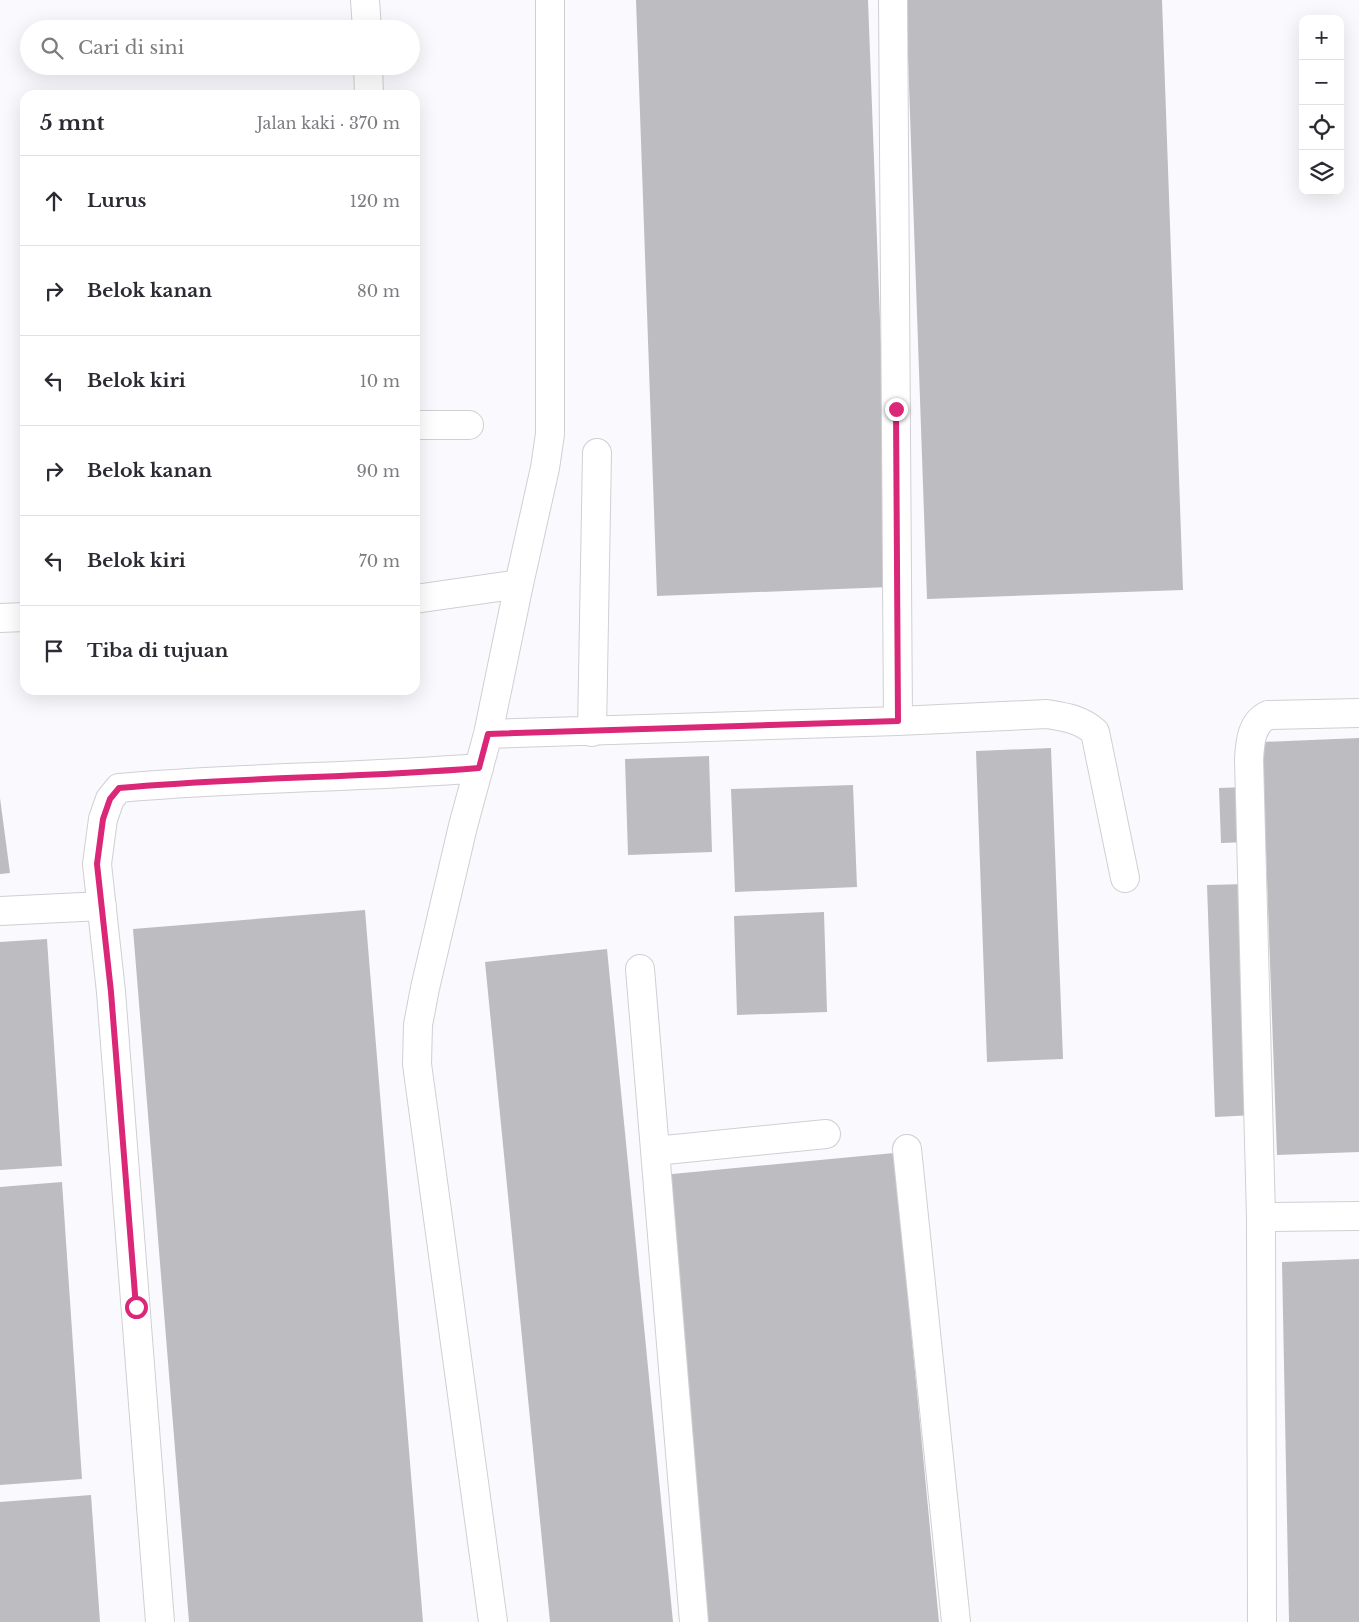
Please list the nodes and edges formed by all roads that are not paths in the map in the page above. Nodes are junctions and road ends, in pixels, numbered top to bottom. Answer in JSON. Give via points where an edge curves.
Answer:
{"nodes":[{"id":1,"x":366,"y":0,"type":"edge"},
{"id":2,"x":550,"y":0,"type":"edge"},
{"id":3,"x":893,"y":0,"type":"edge"},
{"id":4,"x":366,"y":20,"type":"edge"},
{"id":5,"x":368,"y":75,"type":"edge"},
{"id":6,"x":369,"y":90,"type":"edge"},
{"id":7,"x":420,"y":425,"type":"edge"},
{"id":8,"x":470,"y":425,"type":"dead end"},
{"id":9,"x":597,"y":453,"type":"dead end"},
{"id":10,"x":519,"y":584,"type":"junction"},
{"id":11,"x":420,"y":598,"type":"edge"},
{"id":12,"x":20,"y":617,"type":"edge"},
{"id":13,"x":0,"y":618,"type":"edge"},
{"id":14,"x":1359,"y":713,"type":"edge"},
{"id":15,"x":898,"y":721,"type":"junction"},
{"id":16,"x":592,"y":732,"type":"junction"},
{"id":17,"x":488,"y":734,"type":"junction"},
{"id":18,"x":479,"y":768,"type":"junction"},
{"id":19,"x":1125,"y":878,"type":"dead end"},
{"id":20,"x":102,"y":906,"type":"junction"},
{"id":21,"x":0,"y":911,"type":"edge"},
{"id":22,"x":640,"y":969,"type":"dead end"},
{"id":23,"x":826,"y":1134,"type":"dead end"},
{"id":24,"x":907,"y":1149,"type":"dead end"},
{"id":25,"x":655,"y":1151,"type":"junction"},
{"id":26,"x":1261,"y":1216,"type":"junction"},
{"id":27,"x":1359,"y":1216,"type":"edge"},
{"id":28,"x":160,"y":1622,"type":"edge"},
{"id":29,"x":493,"y":1622,"type":"edge"},
{"id":30,"x":694,"y":1622,"type":"edge"},
{"id":31,"x":956,"y":1622,"type":"edge"},
{"id":32,"x":1262,"y":1622,"type":"edge"}],
"edges":[{"from":1,"to":4,"type":"lane"},
{"from":2,"to":10,"type":"lane","via":[[550,434]]},
{"from":3,"to":15,"type":"lane"},
{"from":5,"to":6,"type":"lane"},
{"from":7,"to":8,"type":"lane"},
{"from":9,"to":16,"type":"lane"},
{"from":10,"to":11,"type":"lane"},
{"from":10,"to":17,"type":"lane"},
{"from":12,"to":13,"type":"lane"},
{"from":14,"to":26,"type":"lane","via":[[1268,715],[1261,718],[1250,739]]},
{"from":15,"to":16,"type":"lane"},
{"from":15,"to":19,"type":"lane","via":[[1047,714],[1087,724],[1095,732]]},
{"from":16,"to":17,"type":"lane"},
{"from":17,"to":18,"type":"lane"},
{"from":18,"to":20,"type":"lane","via":[[119,788],[110,799],[99,837],[97,864]]},
{"from":18,"to":29,"type":"lane","via":[[425,988],[418,1025],[417,1055]]},
{"from":20,"to":21,"type":"lane"},
{"from":20,"to":28,"type":"lane"},
{"from":22,"to":25,"type":"lane"},
{"from":23,"to":25,"type":"lane"},
{"from":24,"to":31,"type":"lane"},
{"from":25,"to":30,"type":"lane"},
{"from":26,"to":27,"type":"lane"},
{"from":26,"to":32,"type":"lane"}]}
